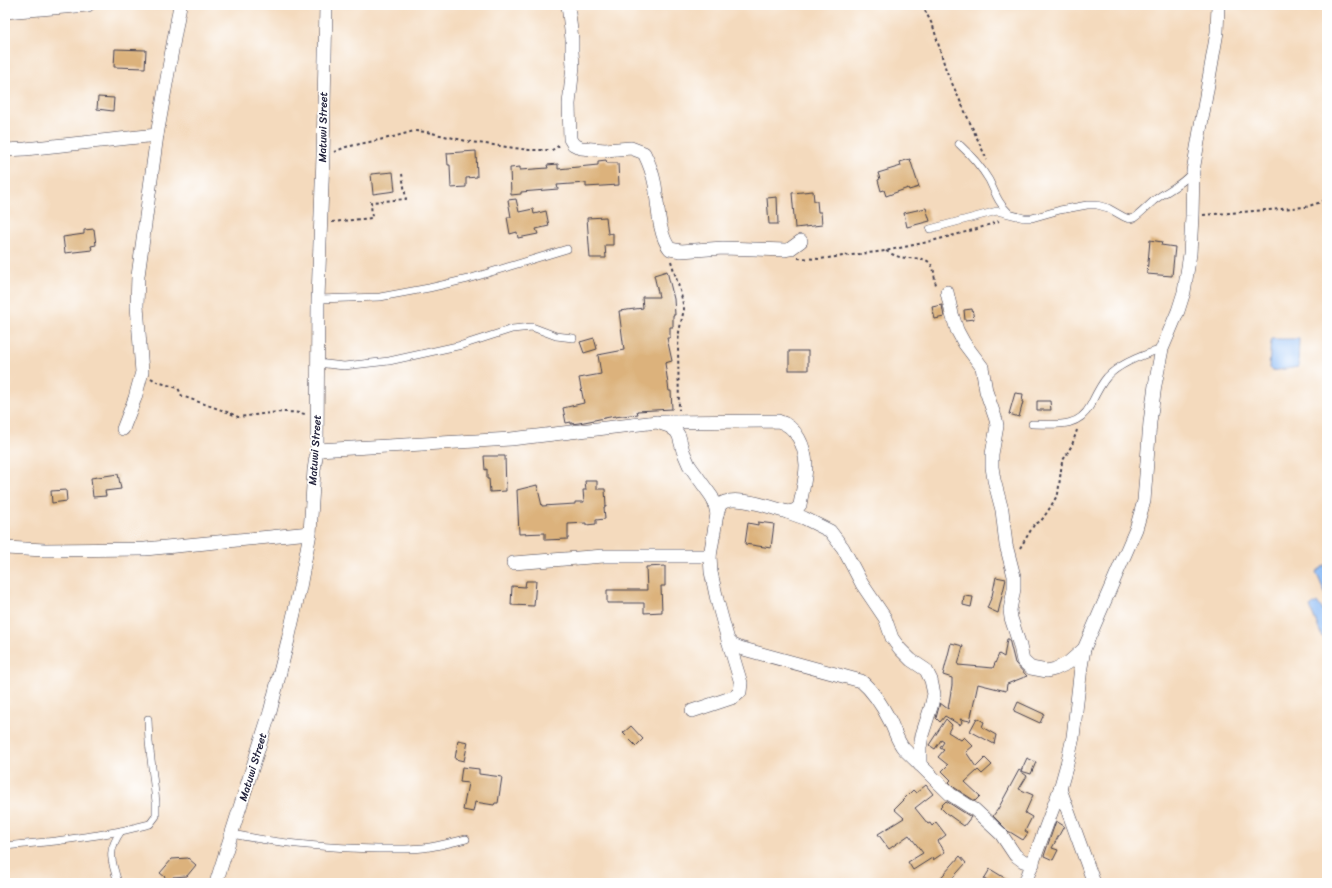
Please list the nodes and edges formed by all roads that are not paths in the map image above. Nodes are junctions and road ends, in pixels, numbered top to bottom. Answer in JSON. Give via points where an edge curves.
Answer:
{"nodes":[{"id":1,"x":88,"y":5,"type":"edge"},
{"id":2,"x":180,"y":5,"type":"edge"},
{"id":3,"x":326,"y":5,"type":"edge"},
{"id":4,"x":568,"y":5,"type":"edge"},
{"id":5,"x":1218,"y":5,"type":"edge"},
{"id":6,"x":5,"y":12,"type":"edge"},
{"id":7,"x":157,"y":135,"type":"junction"},
{"id":8,"x":959,"y":144,"type":"dead end"},
{"id":9,"x":5,"y":150,"type":"edge"},
{"id":10,"x":1193,"y":171,"type":"junction"},
{"id":11,"x":1010,"y":214,"type":"junction"},
{"id":12,"x":930,"y":229,"type":"dead end"},
{"id":13,"x":801,"y":241,"type":"dead end"},
{"id":14,"x":567,"y":249,"type":"dead end"},
{"id":15,"x":947,"y":292,"type":"road end"},
{"id":16,"x":318,"y":300,"type":"junction"},
{"id":17,"x":573,"y":338,"type":"dead end"},
{"id":18,"x":1162,"y":349,"type":"junction"},
{"id":19,"x":317,"y":363,"type":"junction"},
{"id":20,"x":657,"y":422,"type":"junction"},
{"id":21,"x":1032,"y":424,"type":"dead end"},
{"id":22,"x":123,"y":429,"type":"dead end"},
{"id":23,"x":318,"y":450,"type":"junction"},
{"id":24,"x":787,"y":512,"type":"junction"},
{"id":25,"x":717,"y":514,"type":"junction"},
{"id":26,"x":310,"y":533,"type":"junction"},
{"id":27,"x":5,"y":548,"type":"edge"},
{"id":28,"x":710,"y":556,"type":"junction"},
{"id":29,"x":513,"y":563,"type":"dead end"},
{"id":30,"x":728,"y":640,"type":"junction"},
{"id":31,"x":1084,"y":649,"type":"junction"},
{"id":32,"x":692,"y":711,"type":"dead end"},
{"id":33,"x":148,"y":719,"type":"dead end"},
{"id":34,"x":920,"y":765,"type":"junction"},
{"id":35,"x":1060,"y":789,"type":"junction"},
{"id":36,"x":121,"y":832,"type":"junction"},
{"id":37,"x":232,"y":834,"type":"junction"},
{"id":38,"x":466,"y":839,"type":"dead end"},
{"id":39,"x":5,"y":846,"type":"edge"},
{"id":40,"x":1033,"y":864,"type":"junction"},
{"id":41,"x":118,"y":883,"type":"edge"},
{"id":42,"x":216,"y":883,"type":"edge"},
{"id":43,"x":1025,"y":883,"type":"edge"},
{"id":44,"x":1094,"y":883,"type":"edge"}],
"edges":[{"from":1,"to":6,"type":"street"},
{"from":2,"to":7,"type":"street"},
{"from":3,"to":16,"type":"street","name":"Matuwi Street"},
{"from":4,"to":13,"type":"street","via":[[573,66],[569,104],[570,139],[581,148],[630,148],[644,153],[655,183],[664,240],[670,249],[777,251],[790,249]]},
{"from":5,"to":10,"type":"street","via":[[1217,32]]},
{"from":7,"to":9,"type":"street"},
{"from":7,"to":22,"type":"street","via":[[138,276],[137,306],[142,372]]},
{"from":8,"to":11,"type":"lane","via":[[975,159],[1001,206]]},
{"from":10,"to":11,"type":"lane","via":[[1179,186],[1163,194],[1134,218],[1129,219],[1097,205],[1060,210],[1032,218]]},
{"from":10,"to":18,"type":"street","via":[[1190,254],[1184,292]]},
{"from":11,"to":12,"type":"lane","via":[[991,212]]},
{"from":14,"to":16,"type":"lane","via":[[429,288],[380,297]]},
{"from":15,"to":31,"type":"street","via":[[957,330],[982,367],[986,391],[996,420],[992,467],[1014,576],[1010,618],[1023,660],[1031,668],[1055,670]]},
{"from":16,"to":19,"type":"street","name":"Matuwi Street"},
{"from":17,"to":19,"type":"lane","via":[[556,336],[532,327],[512,329],[462,345],[389,361],[344,366]]},
{"from":18,"to":21,"type":"lane","via":[[1138,358],[1106,377],[1082,417],[1069,424]]},
{"from":18,"to":31,"type":"street","via":[[1150,422],[1146,487],[1141,515]]},
{"from":19,"to":23,"type":"street","name":"Matuwi Street"},
{"from":20,"to":23,"type":"street","via":[[511,439]]},
{"from":20,"to":24,"type":"street","via":[[785,423],[795,433],[803,448],[806,465],[800,505],[798,509]]},
{"from":20,"to":25,"type":"street","via":[[676,431],[686,459],[712,497]]},
{"from":23,"to":26,"type":"street","name":"Matuwi Street","via":[[314,470]]},
{"from":24,"to":25,"type":"street","via":[[734,500],[721,505]]},
{"from":24,"to":34,"type":"street","via":[[830,531],[886,618],[892,638],[911,660],[926,670],[934,694],[922,735]]},
{"from":25,"to":28,"type":"street"},
{"from":26,"to":27,"type":"street","via":[[145,549]]},
{"from":26,"to":37,"type":"street","name":"Matuwi Street","via":[[300,587],[270,712]]},
{"from":28,"to":29,"type":"street","via":[[604,556]]},
{"from":28,"to":30,"type":"street","via":[[717,600]]},
{"from":30,"to":32,"type":"street","via":[[741,683],[740,692],[734,697]]},
{"from":30,"to":34,"type":"street","via":[[740,648],[861,681],[868,686],[886,714],[899,744]]},
{"from":31,"to":35,"type":"street","via":[[1073,737]]},
{"from":33,"to":36,"type":"lane","via":[[156,816],[150,824]]},
{"from":34,"to":40,"type":"street","via":[[950,794],[975,810],[1001,834],[1015,855]]},
{"from":35,"to":40,"type":"street"},
{"from":35,"to":44,"type":"street"},
{"from":36,"to":39,"type":"lane"},
{"from":36,"to":41,"type":"lane","via":[[111,851]]},
{"from":37,"to":38,"type":"lane","via":[[309,846],[358,848],[413,849]]},
{"from":37,"to":42,"type":"street","name":"Matuwi Street"},
{"from":40,"to":43,"type":"street"}]}
